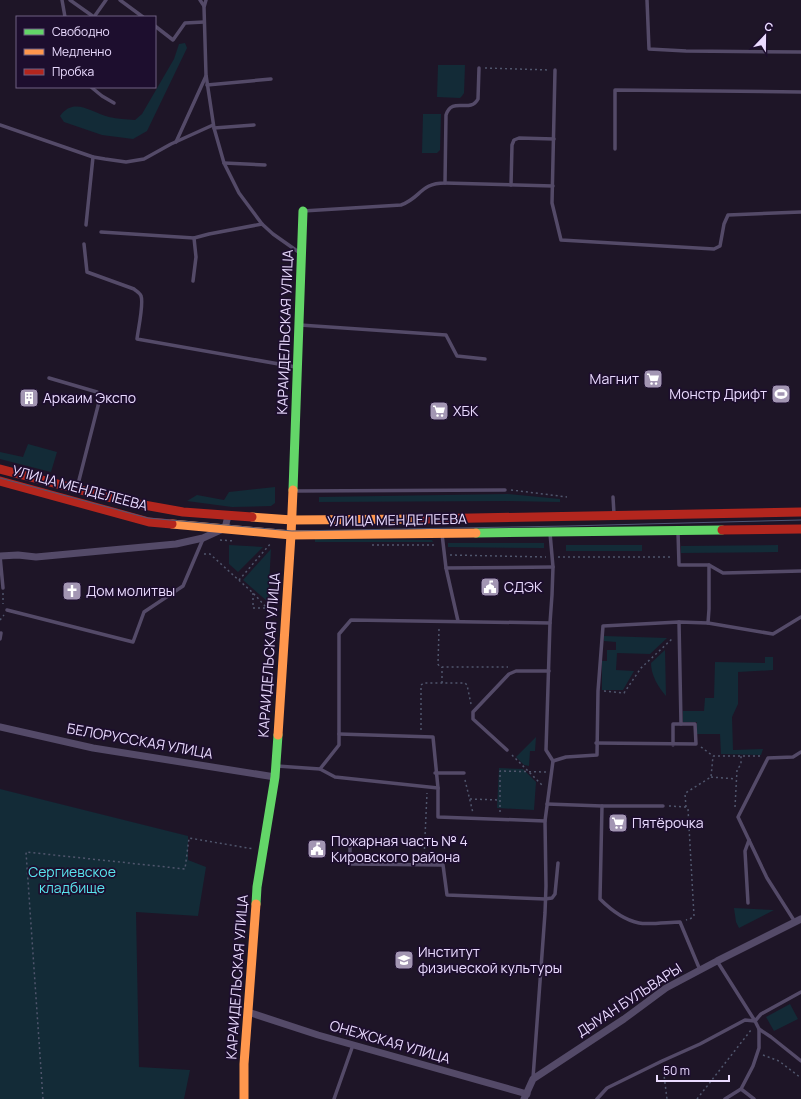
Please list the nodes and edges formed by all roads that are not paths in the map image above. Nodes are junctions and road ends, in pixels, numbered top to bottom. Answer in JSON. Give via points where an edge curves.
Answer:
{"nodes":[{"id":1,"x":62,"y":0,"type":"edge"},
{"id":2,"x":70,"y":0,"type":"edge"},
{"id":3,"x":106,"y":0,"type":"edge"},
{"id":4,"x":120,"y":0,"type":"edge"},
{"id":5,"x":200,"y":0,"type":"edge"},
{"id":6,"x":206,"y":0,"type":"edge"},
{"id":7,"x":647,"y":0,"type":"edge"},
{"id":8,"x":204,"y":6,"type":"junction"},
{"id":9,"x":65,"y":16,"type":"edge"},
{"id":10,"x":93,"y":16,"type":"edge"},
{"id":11,"x":95,"y":16,"type":"edge"},
{"id":12,"x":141,"y":16,"type":"edge"},
{"id":13,"x":204,"y":22,"type":"junction"},
{"id":14,"x":156,"y":27,"type":"edge"},
{"id":15,"x":801,"y":52,"type":"edge"},
{"id":16,"x":479,"y":68,"type":"road end"},
{"id":17,"x":555,"y":70,"type":"road end"},
{"id":18,"x":206,"y":75,"type":"junction"},
{"id":19,"x":271,"y":79,"type":"dead end"},
{"id":20,"x":207,"y":85,"type":"junction"},
{"id":21,"x":92,"y":88,"type":"edge"},
{"id":22,"x":801,"y":92,"type":"edge"},
{"id":23,"x":114,"y":103,"type":"dead end"},
{"id":24,"x":254,"y":124,"type":"dead end"},
{"id":25,"x":0,"y":125,"type":"edge"},
{"id":26,"x":214,"y":126,"type":"junction"},
{"id":27,"x":554,"y":139,"type":"junction"},
{"id":28,"x":176,"y":142,"type":"junction"},
{"id":29,"x":615,"y":149,"type":"dead end"},
{"id":30,"x":93,"y":157,"type":"junction"},
{"id":31,"x":224,"y":163,"type":"junction"},
{"id":32,"x":265,"y":165,"type":"dead end"},
{"id":33,"x":445,"y":183,"type":"junction"},
{"id":34,"x":511,"y":185,"type":"junction"},
{"id":35,"x":552,"y":186,"type":"junction"},
{"id":36,"x":303,"y":211,"type":"joint"},
{"id":37,"x":801,"y":212,"type":"edge"},
{"id":38,"x":262,"y":224,"type":"junction"},
{"id":39,"x":86,"y":225,"type":"dead end"},
{"id":40,"x":101,"y":232,"type":"dead end"},
{"id":41,"x":194,"y":238,"type":"junction"},
{"id":42,"x":84,"y":244,"type":"dead end"},
{"id":43,"x":301,"y":253,"type":"junction"},
{"id":44,"x":193,"y":281,"type":"dead end"},
{"id":45,"x":299,"y":325,"type":"junction"},
{"id":46,"x":485,"y":359,"type":"dead end"},
{"id":47,"x":297,"y":367,"type":"junction"},
{"id":48,"x":49,"y":378,"type":"dead end"},
{"id":49,"x":0,"y":469,"type":"edge"},
{"id":50,"x":0,"y":481,"type":"edge"},
{"id":51,"x":77,"y":489,"type":"junction"},
{"id":52,"x":293,"y":490,"type":"junction"},
{"id":53,"x":505,"y":490,"type":"road end"},
{"id":54,"x":613,"y":497,"type":"dead end"},
{"id":55,"x":801,"y":512,"type":"edge"},
{"id":56,"x":228,"y":516,"type":"junction"},
{"id":57,"x":614,"y":516,"type":"junction"},
{"id":58,"x":292,"y":520,"type":"junction"},
{"id":59,"x":225,"y":528,"type":"junction"},
{"id":60,"x":801,"y":529,"type":"edge"},
{"id":61,"x":678,"y":531,"type":"junction"},
{"id":62,"x":550,"y":532,"type":"junction"},
{"id":63,"x":441,"y":533,"type":"junction"},
{"id":64,"x":291,"y":535,"type":"junction"},
{"id":65,"x":203,"y":538,"type":"junction"},
{"id":66,"x":0,"y":556,"type":"edge"},
{"id":67,"x":709,"y":564,"type":"junction"},
{"id":68,"x":553,"y":567,"type":"junction"},
{"id":69,"x":446,"y":568,"type":"junction"},
{"id":70,"x":801,"y":571,"type":"edge"},
{"id":71,"x":3,"y":588,"type":"road end"},
{"id":72,"x":7,"y":610,"type":"road end"},
{"id":73,"x":801,"y":617,"type":"edge"},
{"id":74,"x":458,"y":621,"type":"junction"},
{"id":75,"x":550,"y":622,"type":"junction"},
{"id":76,"x":679,"y":622,"type":"junction"},
{"id":77,"x":708,"y":623,"type":"junction"},
{"id":78,"x":1,"y":633,"type":"dead end"},
{"id":79,"x":0,"y":639,"type":"edge"},
{"id":80,"x":549,"y":671,"type":"junction"},
{"id":81,"x":681,"y":724,"type":"junction"},
{"id":82,"x":0,"y":727,"type":"edge"},
{"id":83,"x":339,"y":734,"type":"junction"},
{"id":84,"x":596,"y":743,"type":"junction"},
{"id":85,"x":673,"y":745,"type":"junction"},
{"id":86,"x":507,"y":750,"type":"road end"},
{"id":87,"x":801,"y":752,"type":"edge"},
{"id":88,"x":553,"y":761,"type":"junction"},
{"id":89,"x":276,"y":766,"type":"junction"},
{"id":90,"x":320,"y":768,"type":"junction"},
{"id":91,"x":436,"y":773,"type":"junction"},
{"id":92,"x":464,"y":773,"type":"road end"},
{"id":93,"x":275,"y":777,"type":"junction"},
{"id":94,"x":438,"y":788,"type":"junction"},
{"id":95,"x":547,"y":804,"type":"junction"},
{"id":96,"x":602,"y":806,"type":"junction"},
{"id":97,"x":663,"y":806,"type":"road end"},
{"id":98,"x":545,"y":820,"type":"junction"},
{"id":99,"x":749,"y":840,"type":"junction"},
{"id":100,"x":350,"y":846,"type":"dead end"},
{"id":101,"x":558,"y":863,"type":"dead end"},
{"id":102,"x":545,"y":899,"type":"junction"},
{"id":103,"x":748,"y":903,"type":"dead end"},
{"id":104,"x":798,"y":920,"type":"edge"},
{"id":105,"x":717,"y":961,"type":"junction"},
{"id":106,"x":700,"y":970,"type":"junction"},
{"id":107,"x":801,"y":992,"type":"edge"},
{"id":108,"x":248,"y":1012,"type":"junction"},
{"id":109,"x":756,"y":1022,"type":"junction"},
{"id":110,"x":758,"y":1029,"type":"junction"},
{"id":111,"x":353,"y":1045,"type":"junction"},
{"id":112,"x":801,"y":1061,"type":"edge"},
{"id":113,"x":532,"y":1079,"type":"junction"},
{"id":114,"x":741,"y":1089,"type":"junction"},
{"id":115,"x":527,"y":1097,"type":"edge"},
{"id":116,"x":244,"y":1099,"type":"edge"},
{"id":117,"x":334,"y":1099,"type":"edge"},
{"id":118,"x":597,"y":1099,"type":"edge"},
{"id":119,"x":725,"y":1099,"type":"edge"},
{"id":120,"x":754,"y":1099,"type":"edge"}],
"edges":[{"from":1,"to":9,"type":"lane"},
{"from":2,"to":10,"type":"lane"},
{"from":3,"to":11,"type":"lane"},
{"from":4,"to":12,"type":"lane"},
{"from":5,"to":8,"type":"lane"},
{"from":6,"to":8,"type":"lane"},
{"from":7,"to":15,"type":"lane","via":[[649,49]]},
{"from":8,"to":13,"type":"lane"},
{"from":13,"to":14,"type":"lane","via":[[185,22],[173,40]]},
{"from":13,"to":18,"type":"lane"},
{"from":16,"to":33,"type":"lane","via":[[477,101],[471,106],[453,105],[446,115]]},
{"from":17,"to":27,"type":"lane"},
{"from":18,"to":20,"type":"lane"},
{"from":18,"to":28,"type":"lane"},
{"from":19,"to":20,"type":"lane"},
{"from":20,"to":26,"type":"lane"},
{"from":21,"to":23,"type":"lane"},
{"from":22,"to":29,"type":"lane","via":[[615,90]]},
{"from":24,"to":26,"type":"lane"},
{"from":25,"to":30,"type":"lane"},
{"from":26,"to":28,"type":"lane"},
{"from":26,"to":31,"type":"lane"},
{"from":27,"to":34,"type":"lane","via":[[514,140]]},
{"from":27,"to":35,"type":"lane"},
{"from":28,"to":30,"type":"lane","via":[[144,159],[126,162]]},
{"from":30,"to":39,"type":"lane"},
{"from":31,"to":32,"type":"lane"},
{"from":31,"to":38,"type":"lane","via":[[239,193]]},
{"from":33,"to":34,"type":"lane"},
{"from":33,"to":36,"type":"lane","via":[[428,186],[401,205]]},
{"from":34,"to":35,"type":"lane"},
{"from":35,"to":37,"type":"lane","via":[[552,203],[562,240],[714,249],[720,246],[728,215]]},
{"from":36,"to":43,"type":"main road","name":"КАРАИДЕЛЬСКАЯ УЛИЦА"},
{"from":38,"to":41,"type":"lane"},
{"from":38,"to":43,"type":"lane"},
{"from":40,"to":41,"type":"lane"},
{"from":41,"to":44,"type":"lane","via":[[196,257]]},
{"from":42,"to":47,"type":"lane","via":[[87,272],[134,289],[142,296],[136,339]]},
{"from":43,"to":45,"type":"main road","name":"КАРАИДЕЛЬСКАЯ УЛИЦА"},
{"from":45,"to":46,"type":"lane","via":[[446,335],[457,356]]},
{"from":45,"to":47,"type":"main road","name":"КАРАИДЕЛЬСКАЯ УЛИЦА"},
{"from":47,"to":52,"type":"main road","name":"КАРАИДЕЛЬСКАЯ УЛИЦА"},
{"from":48,"to":51,"type":"lane","via":[[97,392],[100,398]]},
{"from":49,"to":51,"type":"main road","name":"УЛИЦА МЕНДЕЛЕЕВА"},
{"from":50,"to":59,"type":"main road","name":"УЛИЦА МЕНДЕЛЕЕВА","via":[[149,522]]},
{"from":51,"to":56,"type":"main road","name":"УЛИЦА МЕНДЕЛЕЕВА","via":[[127,502],[183,512]]},
{"from":52,"to":53,"type":"lane"},
{"from":52,"to":58,"type":"main road","name":"КАРАИДЕЛЬСКАЯ УЛИЦА"},
{"from":54,"to":57,"type":"lane"},
{"from":55,"to":57,"type":"main road","name":"УЛИЦА МЕНДЕЛЕЕВА"},
{"from":56,"to":58,"type":"main road","name":"УЛИЦА МЕНДЕЛЕЕВА"},
{"from":56,"to":59,"type":"street"},
{"from":57,"to":58,"type":"main road","name":"УЛИЦА МЕНДЕЛЕЕВА"},
{"from":58,"to":64,"type":"main road","name":"КАРАИДЕЛЬСКАЯ УЛИЦА"},
{"from":59,"to":64,"type":"main road","name":"УЛИЦА МЕНДЕЛЕЕВА"},
{"from":59,"to":65,"type":"street"},
{"from":60,"to":61,"type":"main road","name":"УЛИЦА МЕНДЕЛЕЕВА"},
{"from":61,"to":62,"type":"main road","name":"УЛИЦА МЕНДЕЛЕЕВА"},
{"from":61,"to":67,"type":"lane","via":[[679,565]]},
{"from":62,"to":63,"type":"main road","name":"УЛИЦА МЕНДЕЛЕЕВА"},
{"from":62,"to":68,"type":"lane"},
{"from":63,"to":64,"type":"main road","name":"УЛИЦА МЕНДЕЛЕЕВА"},
{"from":63,"to":69,"type":"lane"},
{"from":64,"to":89,"type":"main road","name":"КАРАИДЕЛЬСКАЯ УЛИЦА"},
{"from":65,"to":66,"type":"street","via":[[176,544],[36,557]]},
{"from":65,"to":72,"type":"lane","via":[[183,586],[144,612],[133,642]]},
{"from":66,"to":71,"type":"lane"},
{"from":67,"to":70,"type":"lane","via":[[723,573]]},
{"from":67,"to":77,"type":"lane"},
{"from":68,"to":69,"type":"lane"},
{"from":68,"to":75,"type":"lane"},
{"from":69,"to":74,"type":"lane"},
{"from":73,"to":77,"type":"lane","via":[[773,634]]},
{"from":74,"to":75,"type":"lane"},
{"from":74,"to":83,"type":"lane","via":[[351,620],[339,634]]},
{"from":75,"to":80,"type":"lane"},
{"from":76,"to":77,"type":"lane"},
{"from":76,"to":81,"type":"lane"},
{"from":76,"to":84,"type":"lane","via":[[603,626]]},
{"from":78,"to":79,"type":"lane"},
{"from":80,"to":86,"type":"lane","via":[[516,671],[509,674],[473,712],[473,719]]},
{"from":80,"to":88,"type":"lane","via":[[546,750]]},
{"from":81,"to":85,"type":"lane","via":[[673,724]]},
{"from":81,"to":85,"type":"lane","via":[[695,724],[696,744]]},
{"from":82,"to":93,"type":"street","name":"БЕЛОРУССКАЯ УЛИЦА","via":[[93,748]]},
{"from":83,"to":90,"type":"lane","via":[[339,745]]},
{"from":83,"to":91,"type":"lane","via":[[433,737]]},
{"from":84,"to":85,"type":"lane"},
{"from":84,"to":88,"type":"lane","via":[[597,755],[566,757]]},
{"from":87,"to":99,"type":"lane","via":[[793,757],[768,758],[738,817]]},
{"from":88,"to":95,"type":"lane"},
{"from":89,"to":90,"type":"lane"},
{"from":89,"to":93,"type":"main road","name":"КАРАИДЕЛЬСКАЯ УЛИЦА"},
{"from":90,"to":94,"type":"lane","via":[[335,777]]},
{"from":91,"to":92,"type":"lane"},
{"from":91,"to":94,"type":"lane"},
{"from":93,"to":108,"type":"main road","name":"КАРАИДЕЛЬСКАЯ УЛИЦА","via":[[257,887]]},
{"from":94,"to":98,"type":"lane","via":[[438,817]]},
{"from":95,"to":96,"type":"lane"},
{"from":95,"to":98,"type":"lane"},
{"from":96,"to":97,"type":"lane"},
{"from":96,"to":106,"type":"lane","via":[[600,899],[623,918],[640,924],[680,922]]},
{"from":98,"to":102,"type":"lane"},
{"from":99,"to":103,"type":"lane","via":[[745,850]]},
{"from":99,"to":104,"type":"lane","via":[[767,878]]},
{"from":100,"to":102,"type":"lane","via":[[350,864],[443,865],[447,895]]},
{"from":101,"to":102,"type":"lane","via":[[555,894],[552,898]]},
{"from":102,"to":113,"type":"lane"},
{"from":104,"to":105,"type":"street","name":"ДЫУАН БУЛЬВАРЫ"},
{"from":105,"to":106,"type":"street","name":"ДЫУАН БУЛЬВАРЫ"},
{"from":105,"to":109,"type":"lane"},
{"from":106,"to":113,"type":"street","name":"ДЫУАН БУЛЬВАРЫ","via":[[666,988],[624,1019]]},
{"from":107,"to":109,"type":"lane","via":[[761,1014]]},
{"from":108,"to":111,"type":"street","name":"ОНЕЖСКАЯ УЛИЦА"},
{"from":108,"to":116,"type":"main road","name":"КАРАИДЕЛЬСКАЯ УЛИЦА"},
{"from":109,"to":110,"type":"lane"},
{"from":109,"to":118,"type":"lane","via":[[745,1020],[608,1088]]},
{"from":110,"to":112,"type":"lane"},
{"from":110,"to":114,"type":"lane","via":[[758,1053]]},
{"from":111,"to":115,"type":"street","name":"ОНЕЖСКАЯ УЛИЦА"},
{"from":111,"to":117,"type":"lane"},
{"from":113,"to":115,"type":"street"},
{"from":114,"to":119,"type":"lane"},
{"from":114,"to":120,"type":"lane"}]}
